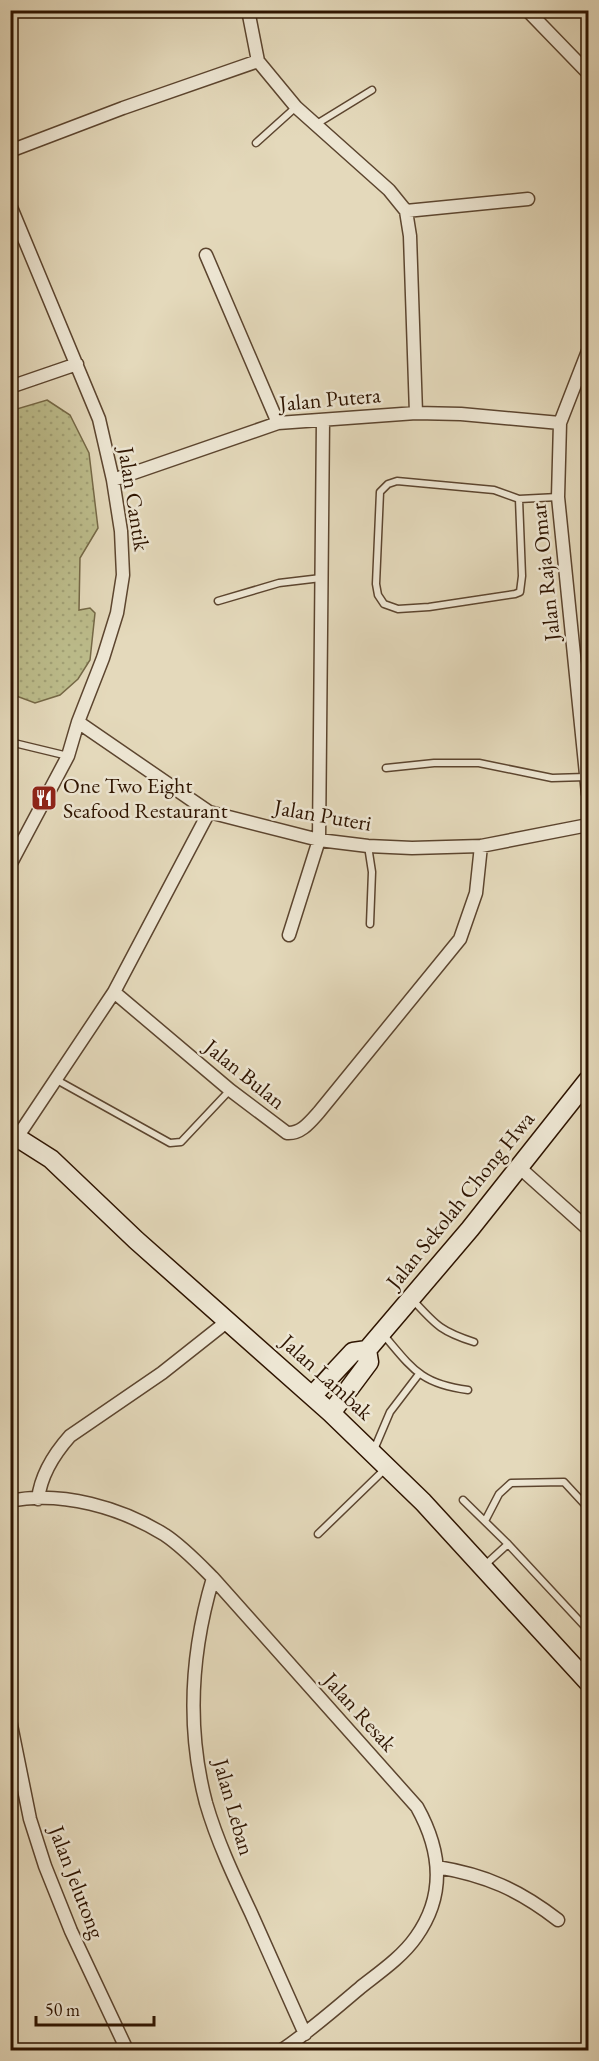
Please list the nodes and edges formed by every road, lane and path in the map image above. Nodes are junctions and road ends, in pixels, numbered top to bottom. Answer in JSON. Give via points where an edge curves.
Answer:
{"nodes":[{"id":1,"x":248,"y":10,"type":"edge"},
{"id":2,"x":526,"y":10,"type":"edge"},
{"id":3,"x":258,"y":61,"type":"junction"},
{"id":4,"x":588,"y":73,"type":"edge"},
{"id":5,"x":372,"y":90,"type":"dead end"},
{"id":6,"x":296,"y":107,"type":"junction"},
{"id":7,"x":315,"y":125,"type":"junction"},
{"id":8,"x":256,"y":143,"type":"dead end"},
{"id":9,"x":10,"y":151,"type":"edge"},
{"id":10,"x":528,"y":199,"type":"dead end"},
{"id":11,"x":10,"y":205,"type":"edge"},
{"id":12,"x":406,"y":211,"type":"junction"},
{"id":13,"x":206,"y":255,"type":"dead end"},
{"id":14,"x":588,"y":351,"type":"edge"},
{"id":15,"x":77,"y":364,"type":"junction"},
{"id":16,"x":10,"y":387,"type":"edge"},
{"id":17,"x":416,"y":413,"type":"junction"},
{"id":18,"x":323,"y":420,"type":"junction"},
{"id":19,"x":278,"y":423,"type":"junction"},
{"id":20,"x":560,"y":423,"type":"junction"},
{"id":21,"x":113,"y":480,"type":"junction"},
{"id":22,"x":558,"y":497,"type":"junction"},
{"id":23,"x":519,"y":499,"type":"junction"},
{"id":24,"x":321,"y":578,"type":"junction"},
{"id":25,"x":218,"y":601,"type":"dead end"},
{"id":26,"x":78,"y":722,"type":"junction"},
{"id":27,"x":10,"y":742,"type":"edge"},
{"id":28,"x":68,"y":756,"type":"junction"},
{"id":29,"x":386,"y":768,"type":"dead end"},
{"id":30,"x":586,"y":777,"type":"junction"},
{"id":31,"x":588,"y":794,"type":"edge"},
{"id":32,"x":209,"y":812,"type":"junction"},
{"id":33,"x":588,"y":825,"type":"edge"},
{"id":34,"x":319,"y":840,"type":"junction"},
{"id":35,"x":368,"y":846,"type":"junction"},
{"id":36,"x":481,"y":846,"type":"junction"},
{"id":37,"x":10,"y":865,"type":"edge"},
{"id":38,"x":370,"y":924,"type":"dead end"},
{"id":39,"x":289,"y":935,"type":"dead end"},
{"id":40,"x":114,"y":992,"type":"junction"},
{"id":41,"x":55,"y":1079,"type":"junction"},
{"id":42,"x":588,"y":1080,"type":"edge"},
{"id":43,"x":230,"y":1090,"type":"junction"},
{"id":44,"x":14,"y":1134,"type":"edge"},
{"id":45,"x":520,"y":1168,"type":"junction"},
{"id":46,"x":588,"y":1229,"type":"edge"},
{"id":47,"x":411,"y":1298,"type":"junction"},
{"id":48,"x":229,"y":1320,"type":"junction"},
{"id":49,"x":382,"y":1333,"type":"junction"},
{"id":50,"x":474,"y":1342,"type":"dead end"},
{"id":51,"x":368,"y":1350,"type":"junction"},
{"id":52,"x":419,"y":1374,"type":"junction"},
{"id":53,"x":468,"y":1390,"type":"dead end"},
{"id":54,"x":312,"y":1396,"type":"junction"},
{"id":55,"x":331,"y":1413,"type":"junction"},
{"id":56,"x":373,"y":1452,"type":"junction"},
{"id":57,"x":387,"y":1467,"type":"junction"},
{"id":58,"x":38,"y":1499,"type":"junction"},
{"id":59,"x":463,"y":1500,"type":"dead end"},
{"id":60,"x":10,"y":1501,"type":"edge"},
{"id":61,"x":588,"y":1508,"type":"edge"},
{"id":62,"x":485,"y":1521,"type":"junction"},
{"id":63,"x":318,"y":1534,"type":"dead end"},
{"id":64,"x":508,"y":1544,"type":"junction"},
{"id":65,"x":483,"y":1567,"type":"junction"},
{"id":66,"x":213,"y":1578,"type":"junction"},
{"id":67,"x":588,"y":1630,"type":"edge"},
{"id":68,"x":588,"y":1682,"type":"edge"},
{"id":69,"x":10,"y":1720,"type":"edge"},
{"id":70,"x":437,"y":1867,"type":"junction"},
{"id":71,"x":558,"y":1920,"type":"dead end"},
{"id":72,"x":306,"y":2034,"type":"junction"},
{"id":73,"x":127,"y":2050,"type":"edge"},
{"id":74,"x":282,"y":2050,"type":"edge"}],
"edges":[{"from":1,"to":3,"type":"street"},
{"from":2,"to":4,"type":"street"},
{"from":3,"to":6,"type":"street"},
{"from":3,"to":9,"type":"street"},
{"from":5,"to":7,"type":"lane"},
{"from":6,"to":7,"type":"street"},
{"from":6,"to":8,"type":"lane"},
{"from":7,"to":12,"type":"street","via":[[390,190]]},
{"from":10,"to":12,"type":"street"},
{"from":11,"to":15,"type":"street","name":"Jalan Cantik"},
{"from":12,"to":17,"type":"street"},
{"from":13,"to":19,"type":"street"},
{"from":14,"to":20,"type":"street","name":"Jalan Raja Omar"},
{"from":15,"to":16,"type":"street"},
{"from":15,"to":21,"type":"street","name":"Jalan Cantik","via":[[99,419]]},
{"from":17,"to":18,"type":"street","name":"Jalan Putera"},
{"from":17,"to":20,"type":"street","name":"Jalan Putera"},
{"from":18,"to":19,"type":"street","name":"Jalan Putera"},
{"from":18,"to":24,"type":"street"},
{"from":19,"to":21,"type":"street","name":"Jalan Putera"},
{"from":20,"to":22,"type":"street","name":"Jalan Raja Omar"},
{"from":21,"to":26,"type":"street","name":"Jalan Cantik","via":[[123,575],[117,613]]},
{"from":22,"to":23,"type":"lane"},
{"from":22,"to":30,"type":"street","name":"Jalan Raja Omar"},
{"from":23,"to":23,"type":"lane","via":[[494,490],[463,486],[397,481],[388,484],[380,492],[376,584],[384,604],[398,609],[429,607],[520,592]]},
{"from":24,"to":25,"type":"lane","via":[[279,583]]},
{"from":24,"to":34,"type":"street"},
{"from":26,"to":28,"type":"street","name":"Jalan Cantik"},
{"from":26,"to":32,"type":"street","name":"Jalan Puteri"},
{"from":27,"to":28,"type":"lane"},
{"from":28,"to":37,"type":"street","name":"Jalan Cantik"},
{"from":29,"to":30,"type":"lane","via":[[479,763],[552,778]]},
{"from":30,"to":31,"type":"street","name":"Jalan Raja Omar"},
{"from":32,"to":34,"type":"street","name":"Jalan Puteri"},
{"from":32,"to":40,"type":"street"},
{"from":33,"to":36,"type":"street","name":"Jalan Puteri"},
{"from":34,"to":35,"type":"street","name":"Jalan Puteri"},
{"from":34,"to":39,"type":"street"},
{"from":35,"to":36,"type":"street","name":"Jalan Puteri"},
{"from":35,"to":38,"type":"lane","via":[[372,872]]},
{"from":36,"to":43,"type":"street","name":"Jalan Bulan","via":[[476,893],[460,939],[303,1129],[287,1133]]},
{"from":40,"to":41,"type":"street"},
{"from":40,"to":43,"type":"street","name":"Jalan Bulan"},
{"from":41,"to":43,"type":"lane","via":[[170,1143],[181,1142]]},
{"from":41,"to":44,"type":"street"},
{"from":42,"to":45,"type":"street","name":"Jalan Sekolah Chong Hwa"},
{"from":44,"to":48,"type":"street","name":"Jalan Lambak","via":[[51,1159],[136,1240]]},
{"from":45,"to":46,"type":"street"},
{"from":45,"to":47,"type":"street","name":"Jalan Sekolah Chong Hwa"},
{"from":47,"to":49,"type":"street","name":"Jalan Sekolah Chong Hwa"},
{"from":47,"to":50,"type":"lane","via":[[444,1331]]},
{"from":48,"to":54,"type":"street","name":"Jalan Lambak"},
{"from":48,"to":58,"type":"street","via":[[162,1373],[70,1436],[47,1466]]},
{"from":49,"to":51,"type":"street","name":"Jalan Sekolah Chong Hwa"},
{"from":49,"to":52,"type":"lane"},
{"from":51,"to":54,"type":"street","name":"Jalan Sekolah Chong Hwa","via":[[353,1352]]},
{"from":51,"to":55,"type":"street","name":"Jalan Sekolah Chong Hwa","via":[[369,1362]]},
{"from":52,"to":53,"type":"lane","via":[[439,1384]]},
{"from":52,"to":56,"type":"lane","via":[[390,1412]]},
{"from":54,"to":55,"type":"street","name":"Jalan Lambak"},
{"from":55,"to":56,"type":"street","name":"Jalan Lambak"},
{"from":56,"to":57,"type":"street","name":"Jalan Lambak"},
{"from":57,"to":63,"type":"lane"},
{"from":57,"to":65,"type":"street","name":"Jalan Lambak"},
{"from":58,"to":60,"type":"street","name":"Jalan Resak"},
{"from":58,"to":66,"type":"street","name":"Jalan Resak","via":[[93,1505],[141,1522],[186,1551]]},
{"from":59,"to":62,"type":"lane"},
{"from":61,"to":62,"type":"lane","via":[[564,1482],[511,1483],[499,1494]]},
{"from":62,"to":64,"type":"lane"},
{"from":64,"to":65,"type":"lane"},
{"from":64,"to":67,"type":"lane"},
{"from":65,"to":68,"type":"street","name":"Jalan Lambak"},
{"from":66,"to":70,"type":"street","name":"Jalan Resak","via":[[417,1807],[433,1840]]},
{"from":66,"to":72,"type":"street","name":"Jalan Leban","via":[[202,1615],[193,1691],[194,1728],[206,1801],[222,1850]]},
{"from":69,"to":73,"type":"street","name":"Jalan Jelutong","via":[[30,1819],[45,1866]]},
{"from":70,"to":71,"type":"street","via":[[464,1871],[514,1890]]},
{"from":70,"to":72,"type":"street","name":"Jalan Resak","via":[[435,1896],[416,1938]]},
{"from":72,"to":74,"type":"street","name":"Jalan Resak"}]}
